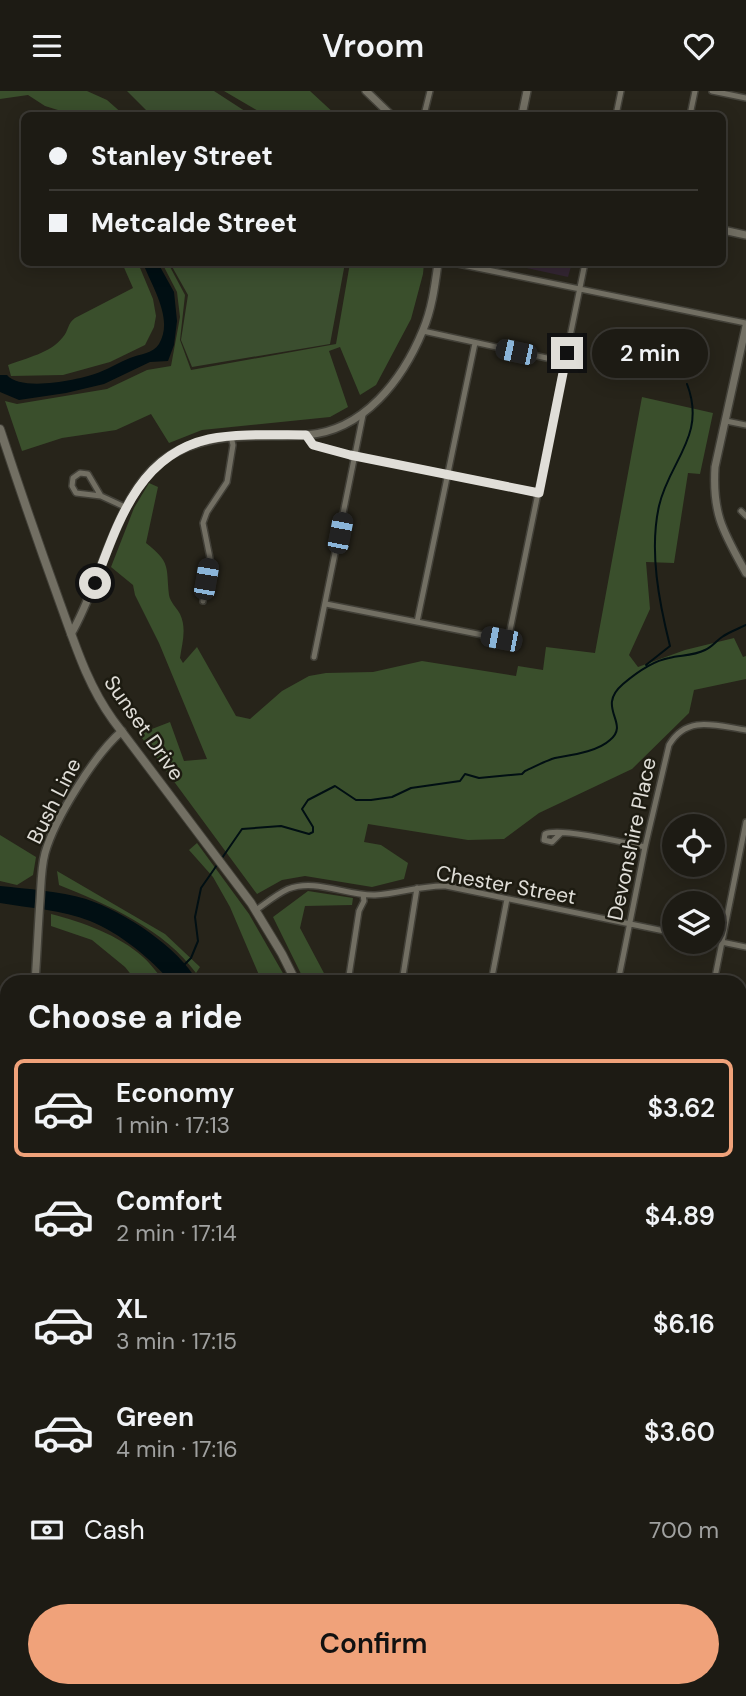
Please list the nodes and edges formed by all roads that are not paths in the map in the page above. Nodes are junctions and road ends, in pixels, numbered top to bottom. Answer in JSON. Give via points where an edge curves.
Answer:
{"nodes":[{"id":1,"x":366,"y":91,"type":"edge"},
{"id":2,"x":430,"y":91,"type":"edge"},
{"id":3,"x":527,"y":91,"type":"edge"},
{"id":4,"x":621,"y":91,"type":"edge"},
{"id":5,"x":695,"y":91,"type":"edge"},
{"id":6,"x":712,"y":91,"type":"edge"},
{"id":7,"x":746,"y":98,"type":"edge"},
{"id":8,"x":388,"y":112,"type":"edge"},
{"id":9,"x":425,"y":112,"type":"edge"},
{"id":10,"x":523,"y":112,"type":"edge"},
{"id":11,"x":616,"y":112,"type":"edge"},
{"id":12,"x":691,"y":112,"type":"edge"},
{"id":13,"x":726,"y":231,"type":"edge"},
{"id":14,"x":746,"y":235,"type":"edge"},
{"id":15,"x":438,"y":266,"type":"edge"},
{"id":16,"x":467,"y":266,"type":"edge"},
{"id":17,"x":585,"y":266,"type":"edge"},
{"id":18,"x":580,"y":290,"type":"junction"},
{"id":19,"x":746,"y":325,"type":"edge"},
{"id":20,"x":423,"y":331,"type":"junction"},
{"id":21,"x":474,"y":343,"type":"junction"},
{"id":22,"x":565,"y":362,"type":"junction"},
{"id":23,"x":363,"y":415,"type":"junction"},
{"id":24,"x":726,"y":421,"type":"junction"},
{"id":25,"x":746,"y":425,"type":"edge"},
{"id":26,"x":0,"y":429,"type":"edge"},
{"id":27,"x":306,"y":435,"type":"junction"},
{"id":28,"x":231,"y":437,"type":"junction"},
{"id":29,"x":356,"y":456,"type":"junction"},
{"id":30,"x":448,"y":475,"type":"junction"},
{"id":31,"x":539,"y":493,"type":"junction"},
{"id":32,"x":101,"y":496,"type":"junction"},
{"id":33,"x":127,"y":509,"type":"junction"},
{"id":34,"x":742,"y":558,"type":"edge"},
{"id":35,"x":746,"y":573,"type":"edge"},
{"id":36,"x":203,"y":601,"type":"dead end"},
{"id":37,"x":326,"y":604,"type":"junction"},
{"id":38,"x":417,"y":622,"type":"junction"},
{"id":39,"x":71,"y":634,"type":"junction"},
{"id":40,"x":314,"y":657,"type":"dead end"},
{"id":41,"x":746,"y":730,"type":"edge"},
{"id":42,"x":122,"y":731,"type":"junction"},
{"id":43,"x":746,"y":822,"type":"edge"},
{"id":44,"x":560,"y":834,"type":"dead end"},
{"id":45,"x":645,"y":847,"type":"junction"},
{"id":46,"x":417,"y":888,"type":"junction"},
{"id":47,"x":363,"y":895,"type":"junction"},
{"id":48,"x":508,"y":899,"type":"junction"},
{"id":49,"x":256,"y":910,"type":"junction"},
{"id":50,"x":630,"y":924,"type":"junction"},
{"id":51,"x":725,"y":927,"type":"edge"},
{"id":52,"x":662,"y":931,"type":"edge"},
{"id":53,"x":725,"y":943,"type":"edge"},
{"id":54,"x":746,"y":947,"type":"edge"},
{"id":55,"x":719,"y":954,"type":"edge"},
{"id":56,"x":35,"y":975,"type":"edge"},
{"id":57,"x":292,"y":975,"type":"edge"},
{"id":58,"x":349,"y":975,"type":"edge"},
{"id":59,"x":403,"y":975,"type":"edge"},
{"id":60,"x":492,"y":975,"type":"edge"},
{"id":61,"x":619,"y":975,"type":"edge"},
{"id":62,"x":715,"y":975,"type":"edge"}],
"edges":[{"from":1,"to":8,"type":"street"},
{"from":2,"to":9,"type":"street"},
{"from":3,"to":10,"type":"street"},
{"from":4,"to":11,"type":"street"},
{"from":5,"to":12,"type":"street"},
{"from":6,"to":7,"type":"street"},
{"from":13,"to":14,"type":"street"},
{"from":15,"to":20,"type":"street"},
{"from":16,"to":18,"type":"street"},
{"from":17,"to":18,"type":"street"},
{"from":18,"to":19,"type":"street"},
{"from":18,"to":22,"type":"street"},
{"from":19,"to":24,"type":"street"},
{"from":20,"to":21,"type":"street"},
{"from":20,"to":23,"type":"street","via":[[396,377]]},
{"from":21,"to":22,"type":"street"},
{"from":21,"to":30,"type":"street"},
{"from":22,"to":31,"type":"street"},
{"from":23,"to":27,"type":"street"},
{"from":23,"to":29,"type":"street"},
{"from":24,"to":25,"type":"street"},
{"from":24,"to":34,"type":"street","via":[[715,467],[714,496],[720,523]]},
{"from":26,"to":39,"type":"main road","name":"Sunset Drive"},
{"from":27,"to":28,"type":"street"},
{"from":27,"to":29,"type":"street","via":[[313,445]]},
{"from":28,"to":33,"type":"street","via":[[194,443],[171,455],[143,479]]},
{"from":28,"to":36,"type":"street","via":[[227,482],[203,523],[210,558]]},
{"from":29,"to":30,"type":"street"},
{"from":29,"to":37,"type":"street"},
{"from":30,"to":31,"type":"street"},
{"from":30,"to":38,"type":"street"},
{"from":31,"to":38,"type":"street","via":[[508,640]]},
{"from":32,"to":32,"type":"street","via":[[88,474],[73,478],[76,493]]},
{"from":32,"to":33,"type":"street"},
{"from":33,"to":39,"type":"street"},
{"from":34,"to":35,"type":"street"},
{"from":37,"to":38,"type":"street"},
{"from":37,"to":40,"type":"street"},
{"from":39,"to":42,"type":"main road","name":"Sunset Drive","via":[[93,691]]},
{"from":41,"to":45,"type":"street","name":"Devonshire Place","via":[[694,724],[673,739]]},
{"from":42,"to":49,"type":"main road","name":"Sunset Drive"},
{"from":42,"to":56,"type":"street","name":"Bush Line","via":[[96,759],[47,847]]},
{"from":43,"to":51,"type":"street"},
{"from":44,"to":45,"type":"street"},
{"from":45,"to":50,"type":"street","name":"Devonshire Place"},
{"from":46,"to":47,"type":"street","name":"Chester Street"},
{"from":46,"to":48,"type":"street","name":"Chester Street","via":[[446,886]]},
{"from":46,"to":59,"type":"street"},
{"from":47,"to":49,"type":"street","name":"Chester Street","via":[[299,886]]},
{"from":47,"to":58,"type":"street"},
{"from":48,"to":50,"type":"street","name":"Chester Street"},
{"from":48,"to":60,"type":"street"},
{"from":49,"to":57,"type":"main road","name":"Sunset Drive"},
{"from":50,"to":52,"type":"street","name":"Chester Street"},
{"from":50,"to":61,"type":"street","name":"Devonshire Place"},
{"from":53,"to":54,"type":"street"},
{"from":55,"to":62,"type":"street"}]}
